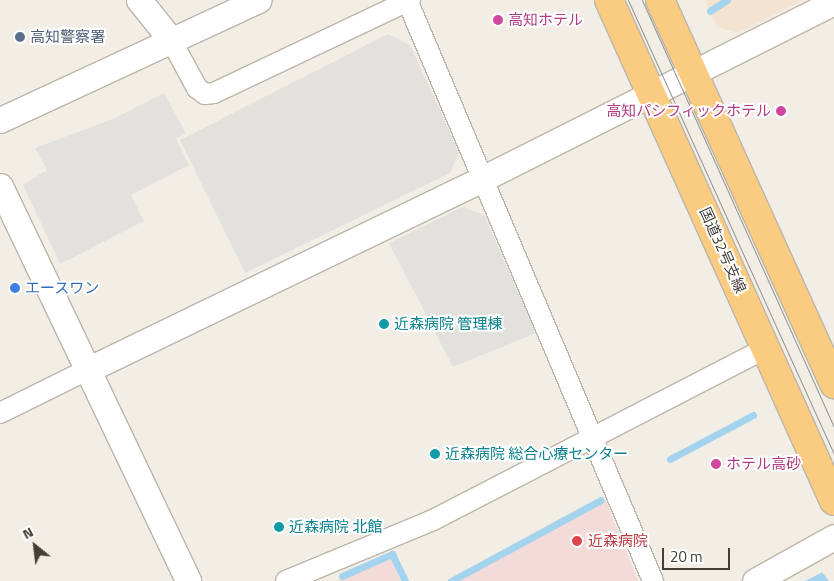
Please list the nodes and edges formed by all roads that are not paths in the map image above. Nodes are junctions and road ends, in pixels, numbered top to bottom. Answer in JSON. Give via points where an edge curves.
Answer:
{"nodes":[{"id":1,"x":139,"y":0,"type":"edge"},
{"id":2,"x":160,"y":0,"type":"edge"},
{"id":3,"x":259,"y":0,"type":"edge"},
{"id":4,"x":408,"y":0,"type":"edge"},
{"id":5,"x":609,"y":0,"type":"edge"},
{"id":6,"x":660,"y":0,"type":"edge"},
{"id":7,"x":834,"y":2,"type":"edge"},
{"id":8,"x":172,"y":40,"type":"junction"},
{"id":9,"x":694,"y":73,"type":"junction"},
{"id":10,"x":653,"y":94,"type":"junction"},
{"id":11,"x":0,"y":120,"type":"edge"},
{"id":12,"x":484,"y":178,"type":"junction"},
{"id":13,"x":0,"y":186,"type":"edge"},
{"id":14,"x":766,"y":348,"type":"junction"},
{"id":15,"x":87,"y":370,"type":"junction"},
{"id":16,"x":834,"y":384,"type":"edge"},
{"id":17,"x":0,"y":413,"type":"edge"},
{"id":18,"x":594,"y":436,"type":"junction"},
{"id":19,"x":834,"y":501,"type":"edge"},
{"id":20,"x":834,"y":536,"type":"edge"},
{"id":21,"x":188,"y":581,"type":"edge"},
{"id":22,"x":286,"y":581,"type":"edge"},
{"id":23,"x":653,"y":581,"type":"edge"},
{"id":24,"x":755,"y":581,"type":"edge"}],
"edges":[{"from":1,"to":8,"type":"street"},
{"from":2,"to":8,"type":"street"},
{"from":3,"to":8,"type":"street"},
{"from":4,"to":8,"type":"street","via":[[214,93],[205,94],[197,88]]},
{"from":4,"to":12,"type":"street"},
{"from":5,"to":10,"type":"highway","name":"国道32号支線"},
{"from":6,"to":9,"type":"highway"},
{"from":7,"to":9,"type":"street"},
{"from":8,"to":11,"type":"street"},
{"from":9,"to":10,"type":"street"},
{"from":9,"to":16,"type":"highway"},
{"from":10,"to":12,"type":"street"},
{"from":10,"to":14,"type":"highway","name":"国道32号支線"},
{"from":12,"to":15,"type":"street"},
{"from":12,"to":18,"type":"street"},
{"from":13,"to":15,"type":"street"},
{"from":14,"to":18,"type":"street"},
{"from":14,"to":19,"type":"highway","name":"国道32号支線"},
{"from":15,"to":17,"type":"street"},
{"from":15,"to":21,"type":"street"},
{"from":18,"to":22,"type":"street","via":[[433,520]]},
{"from":18,"to":23,"type":"street"},
{"from":20,"to":24,"type":"street"}]}
